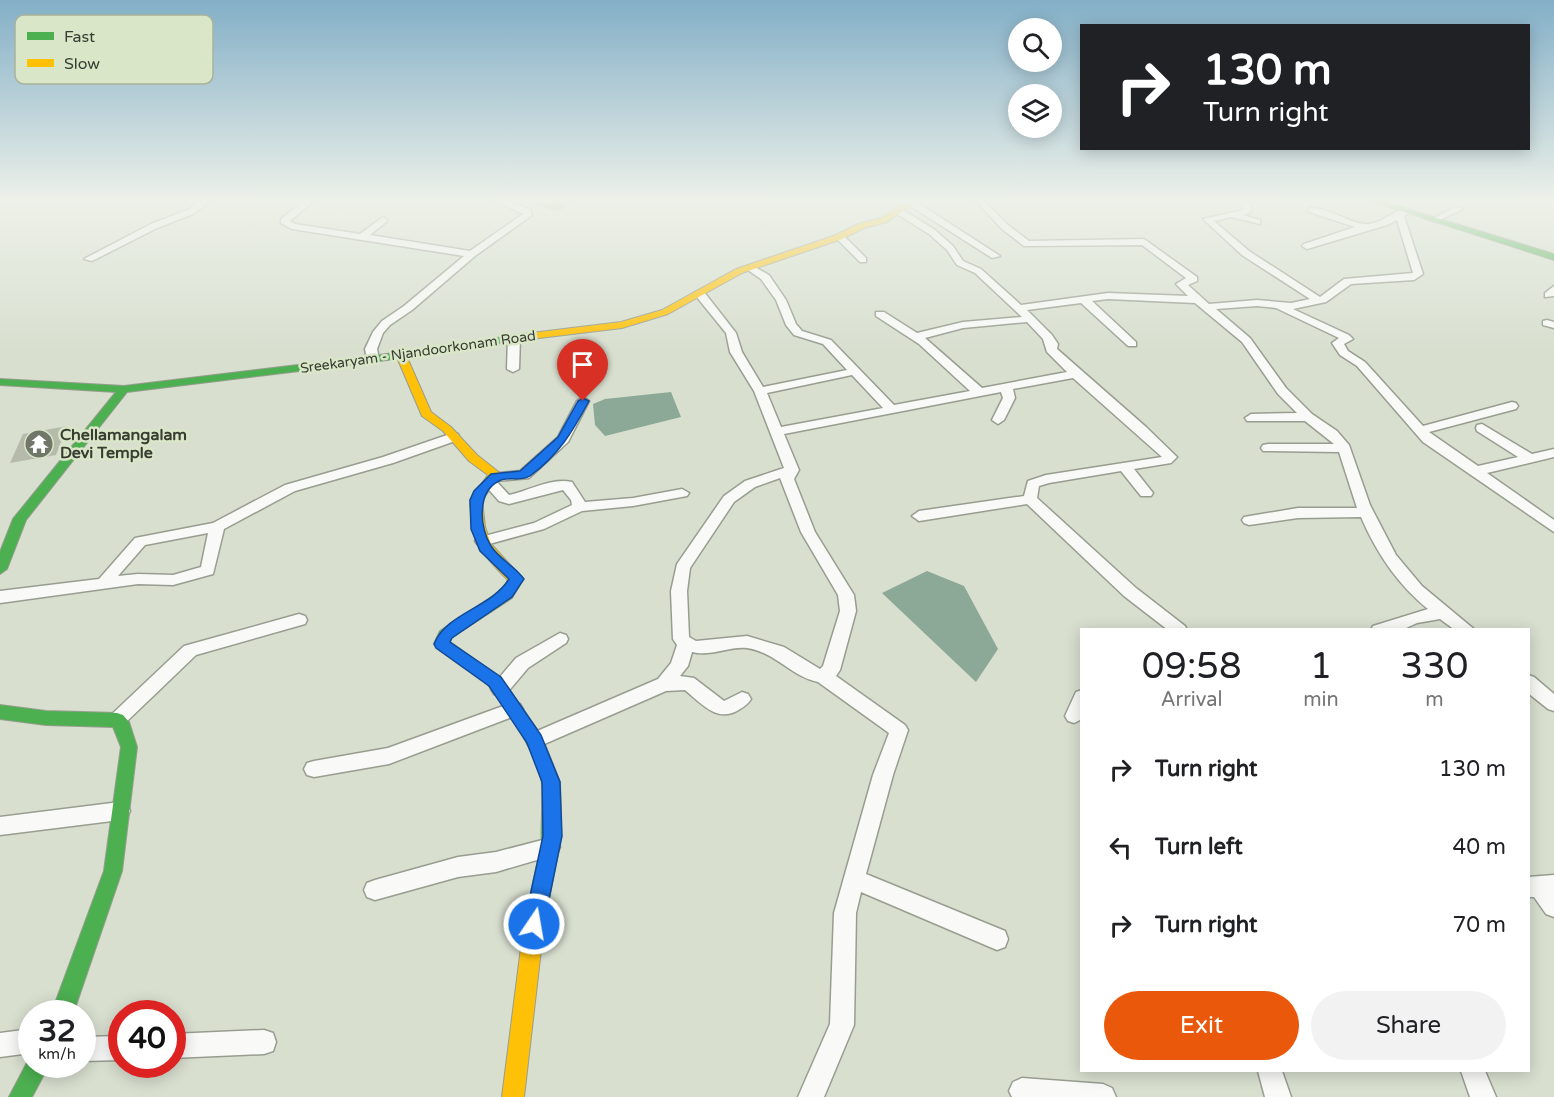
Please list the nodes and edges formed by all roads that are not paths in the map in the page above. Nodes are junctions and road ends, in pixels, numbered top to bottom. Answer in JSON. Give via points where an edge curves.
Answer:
{"nodes":[{"id":1,"x":106,"y":250,"type":"edge"},
{"id":2,"x":449,"y":250,"type":"edge"},
{"id":3,"x":477,"y":250,"type":"edge"},
{"id":4,"x":802,"y":250,"type":"edge"},
{"id":5,"x":853,"y":250,"type":"edge"},
{"id":6,"x":951,"y":250,"type":"edge"},
{"id":7,"x":986,"y":250,"type":"edge"},
{"id":8,"x":1156,"y":250,"type":"edge"},
{"id":9,"x":1244,"y":250,"type":"edge"},
{"id":10,"x":1412,"y":250,"type":"edge"},
{"id":11,"x":1534,"y":250,"type":"edge"},
{"id":12,"x":472,"y":254,"type":"junction"},
{"id":13,"x":995,"y":256,"type":"dead end"},
{"id":14,"x":1554,"y":256,"type":"edge"},
{"id":15,"x":89,"y":259,"type":"dead end"},
{"id":16,"x":862,"y":260,"type":"dead end"},
{"id":17,"x":750,"y":268,"type":"junction"},
{"id":18,"x":700,"y":294,"type":"junction"},
{"id":19,"x":1083,"y":299,"type":"junction"},
{"id":20,"x":1318,"y":300,"type":"junction"},
{"id":21,"x":1203,"y":303,"type":"junction"},
{"id":22,"x":1278,"y":305,"type":"junction"},
{"id":23,"x":1019,"y":308,"type":"junction"},
{"id":24,"x":880,"y":314,"type":"dead end"},
{"id":25,"x":1030,"y":319,"type":"junction"},
{"id":26,"x":916,"y":337,"type":"junction"},
{"id":27,"x":514,"y":338,"type":"junction"},
{"id":28,"x":1131,"y":344,"type":"dead end"},
{"id":29,"x":401,"y":355,"type":"junction"},
{"id":30,"x":372,"y":359,"type":"junction"},
{"id":31,"x":513,"y":369,"type":"dead end"},
{"id":32,"x":857,"y":371,"type":"junction"},
{"id":33,"x":1073,"y":374,"type":"junction"},
{"id":34,"x":0,"y":382,"type":"edge"},
{"id":35,"x":1006,"y":387,"type":"junction"},
{"id":36,"x":124,"y":389,"type":"junction"},
{"id":37,"x":760,"y":391,"type":"junction"},
{"id":38,"x":979,"y":392,"type":"junction"},
{"id":39,"x":583,"y":401,"type":"dead end"},
{"id":40,"x":1512,"y":406,"type":"dead end"},
{"id":41,"x":890,"y":408,"type":"junction"},
{"id":42,"x":1308,"y":417,"type":"junction"},
{"id":43,"x":1251,"y":418,"type":"dead end"},
{"id":44,"x":998,"y":420,"type":"dead end"},
{"id":45,"x":1482,"y":428,"type":"dead end"},
{"id":46,"x":1420,"y":430,"type":"junction"},
{"id":47,"x":777,"y":432,"type":"junction"},
{"id":48,"x":453,"y":437,"type":"junction"},
{"id":49,"x":1268,"y":448,"type":"dead end"},
{"id":50,"x":1344,"y":448,"type":"junction"},
{"id":51,"x":1554,"y":453,"type":"edge"},
{"id":52,"x":1530,"y":459,"type":"junction"},
{"id":53,"x":1125,"y":466,"type":"junction"},
{"id":54,"x":792,"y":470,"type":"junction"},
{"id":55,"x":1476,"y":471,"type":"junction"},
{"id":56,"x":493,"y":480,"type":"junction"},
{"id":57,"x":681,"y":493,"type":"dead end"},
{"id":58,"x":1146,"y":493,"type":"dead end"},
{"id":59,"x":1030,"y":500,"type":"junction"},
{"id":60,"x":579,"y":507,"type":"junction"},
{"id":61,"x":1367,"y":512,"type":"junction"},
{"id":62,"x":919,"y":516,"type":"dead end"},
{"id":63,"x":1249,"y":520,"type":"dead end"},
{"id":64,"x":216,"y":527,"type":"junction"},
{"id":65,"x":1554,"y":527,"type":"edge"},
{"id":66,"x":482,"y":541,"type":"junction"},
{"id":67,"x":0,"y":569,"type":"edge"},
{"id":68,"x":103,"y":584,"type":"junction"},
{"id":69,"x":0,"y":597,"type":"edge"},
{"id":70,"x":1445,"y":612,"type":"junction"},
{"id":71,"x":299,"y":620,"type":"dead end"},
{"id":72,"x":1175,"y":626,"type":"edge"},
{"id":73,"x":1388,"y":628,"type":"edge"},
{"id":74,"x":1465,"y":628,"type":"edge"},
{"id":75,"x":560,"y":639,"type":"dead end"},
{"id":76,"x":686,"y":644,"type":"junction"},
{"id":77,"x":823,"y":676,"type":"junction"},
{"id":78,"x":664,"y":684,"type":"junction"},
{"id":79,"x":1530,"y":684,"type":"edge"},
{"id":80,"x":500,"y":689,"type":"junction"},
{"id":81,"x":742,"y":699,"type":"dead end"},
{"id":82,"x":1080,"y":702,"type":"edge"},
{"id":83,"x":1554,"y":704,"type":"edge"},
{"id":84,"x":514,"y":709,"type":"junction"},
{"id":85,"x":0,"y":712,"type":"edge"},
{"id":86,"x":1074,"y":716,"type":"dead end"},
{"id":87,"x":117,"y":720,"type":"junction"},
{"id":88,"x":535,"y":740,"type":"junction"},
{"id":89,"x":314,"y":770,"type":"dead end"},
{"id":90,"x":120,"y":811,"type":"junction"},
{"id":91,"x":0,"y":826,"type":"edge"},
{"id":92,"x":550,"y":847,"type":"junction"},
{"id":93,"x":854,"y":879,"type":"junction"},
{"id":94,"x":1541,"y":886,"type":"edge"},
{"id":95,"x":375,"y":890,"type":"dead end"},
{"id":96,"x":1554,"y":907,"type":"edge"},
{"id":97,"x":997,"y":939,"type":"dead end"},
{"id":98,"x":67,"y":1000,"type":"edge"},
{"id":99,"x":264,"y":1042,"type":"dead end"},
{"id":100,"x":18,"y":1043,"type":"edge"},
{"id":101,"x":0,"y":1045,"type":"edge"},
{"id":102,"x":186,"y":1045,"type":"edge"},
{"id":103,"x":1270,"y":1072,"type":"edge"},
{"id":104,"x":1473,"y":1072,"type":"edge"},
{"id":105,"x":31,"y":1078,"type":"edge"},
{"id":106,"x":1022,"y":1092,"type":"dead end"},
{"id":107,"x":20,"y":1097,"type":"edge"},
{"id":108,"x":513,"y":1097,"type":"edge"},
{"id":109,"x":812,"y":1097,"type":"edge"},
{"id":110,"x":1103,"y":1097,"type":"edge"},
{"id":111,"x":1278,"y":1097,"type":"edge"},
{"id":112,"x":1483,"y":1097,"type":"edge"}],
"edges":[{"from":1,"to":15,"type":"street"},
{"from":2,"to":12,"type":"street"},
{"from":3,"to":12,"type":"street"},
{"from":4,"to":17,"type":"main road","name":"Sreekaryam - Njandoorkonam Road"},
{"from":5,"to":16,"type":"street"},
{"from":6,"to":23,"type":"street","via":[[960,263],[978,271]]},
{"from":7,"to":13,"type":"street"},
{"from":8,"to":21,"type":"street","via":[[1193,279],[1181,284]]},
{"from":9,"to":20,"type":"street"},
{"from":10,"to":20,"type":"street","via":[[1418,274],[1414,277],[1348,281]]},
{"from":11,"to":14,"type":"main road"},
{"from":12,"to":30,"type":"street","via":[[378,332],[371,349]]},
{"from":17,"to":18,"type":"main road","name":"Sreekaryam - Njandoorkonam Road"},
{"from":17,"to":32,"type":"street","via":[[765,277],[798,333],[827,342]]},
{"from":18,"to":27,"type":"main road","name":"Sreekaryam - Njandoorkonam Road","via":[[664,312],[622,325]]},
{"from":18,"to":37,"type":"street","via":[[731,333],[736,352]]},
{"from":19,"to":21,"type":"street","via":[[1129,295]]},
{"from":19,"to":23,"type":"street"},
{"from":19,"to":28,"type":"street"},
{"from":20,"to":22,"type":"street"},
{"from":21,"to":22,"type":"street"},
{"from":21,"to":42,"type":"street","via":[[1246,340],[1271,377]]},
{"from":22,"to":46,"type":"street","via":[[1345,337],[1338,343],[1344,353],[1361,364]]},
{"from":23,"to":25,"type":"street"},
{"from":24,"to":26,"type":"street"},
{"from":25,"to":26,"type":"street","via":[[963,325]]},
{"from":25,"to":33,"type":"street","via":[[1048,337],[1051,350]]},
{"from":26,"to":38,"type":"street"},
{"from":27,"to":29,"type":"main road","name":"Sreekaryam - Njandoorkonam Road"},
{"from":27,"to":31,"type":"street"},
{"from":29,"to":30,"type":"main road","name":"Sreekaryam - Njandoorkonam Road"},
{"from":29,"to":48,"type":"main road","via":[[426,414]]},
{"from":30,"to":36,"type":"main road","name":"Sreekaryam - Njandoorkonam Road"},
{"from":32,"to":37,"type":"street"},
{"from":32,"to":41,"type":"street"},
{"from":33,"to":35,"type":"street"},
{"from":33,"to":53,"type":"street","via":[[1151,436],[1170,456],[1166,460]]},
{"from":34,"to":36,"type":"main road","name":"Sreekaryam - Njandoorkonam Road"},
{"from":35,"to":38,"type":"street"},
{"from":35,"to":44,"type":"street","via":[[1010,398]]},
{"from":36,"to":67,"type":"main road","via":[[20,519]]},
{"from":37,"to":47,"type":"street"},
{"from":38,"to":41,"type":"street"},
{"from":39,"to":56,"type":"street","via":[[562,439],[524,475]]},
{"from":40,"to":46,"type":"street"},
{"from":41,"to":47,"type":"street"},
{"from":42,"to":43,"type":"street"},
{"from":42,"to":50,"type":"street"},
{"from":45,"to":52,"type":"street"},
{"from":46,"to":55,"type":"street"},
{"from":47,"to":54,"type":"street"},
{"from":48,"to":56,"type":"main road"},
{"from":48,"to":64,"type":"street","via":[[290,488]]},
{"from":49,"to":50,"type":"street"},
{"from":50,"to":61,"type":"street"},
{"from":51,"to":52,"type":"street"},
{"from":52,"to":55,"type":"street"},
{"from":53,"to":58,"type":"street"},
{"from":53,"to":59,"type":"street","via":[[1046,479],[1033,484]]},
{"from":54,"to":76,"type":"street","via":[[750,484],[729,499],[682,568],[681,639]]},
{"from":54,"to":77,"type":"street","via":[[788,479],[808,532],[846,595],[846,622],[831,670]]},
{"from":55,"to":65,"type":"street"},
{"from":56,"to":60,"type":"street","via":[[509,500],[567,485]]},
{"from":56,"to":66,"type":"main road","via":[[476,500]]},
{"from":57,"to":60,"type":"street"},
{"from":59,"to":62,"type":"street"},
{"from":59,"to":72,"type":"street","via":[[1130,592]]},
{"from":60,"to":66,"type":"street","via":[[539,526]]},
{"from":61,"to":63,"type":"street","via":[[1298,513]]},
{"from":61,"to":70,"type":"street","via":[[1391,561],[1417,590]]},
{"from":64,"to":68,"type":"street","via":[[140,541]]},
{"from":64,"to":68,"type":"street","via":[[208,570],[173,580]]},
{"from":66,"to":80,"type":"main road","via":[[486,551],[516,579],[507,594],[446,635],[442,644]]},
{"from":68,"to":69,"type":"street"},
{"from":70,"to":73,"type":"street"},
{"from":70,"to":74,"type":"street"},
{"from":71,"to":87,"type":"street","via":[[190,650]]},
{"from":75,"to":80,"type":"street","via":[[522,663]]},
{"from":76,"to":77,"type":"street","via":[[696,647],[747,642],[778,652],[812,674]]},
{"from":76,"to":78,"type":"street","via":[[679,666]]},
{"from":77,"to":93,"type":"street","via":[[899,730]]},
{"from":78,"to":81,"type":"street","via":[[688,683],[720,708],[728,708]]},
{"from":78,"to":88,"type":"street"},
{"from":79,"to":83,"type":"street"},
{"from":80,"to":84,"type":"main road"},
{"from":82,"to":86,"type":"street"},
{"from":84,"to":88,"type":"main road"},
{"from":84,"to":89,"type":"street","via":[[389,756]]},
{"from":85,"to":87,"type":"main road"},
{"from":87,"to":90,"type":"main road","via":[[129,747]]},
{"from":88,"to":92,"type":"main road","via":[[551,782]]},
{"from":90,"to":91,"type":"street"},
{"from":90,"to":98,"type":"main road","via":[[113,871]]},
{"from":92,"to":95,"type":"street"},
{"from":92,"to":108,"type":"main road","via":[[534,924]]},
{"from":93,"to":97,"type":"street"},
{"from":93,"to":109,"type":"street","via":[[844,914],[842,1025]]},
{"from":94,"to":96,"type":"street"},
{"from":99,"to":102,"type":"street"},
{"from":100,"to":101,"type":"street"},
{"from":103,"to":111,"type":"street"},
{"from":104,"to":112,"type":"street"},
{"from":105,"to":107,"type":"main road"},
{"from":106,"to":110,"type":"street"}]}
